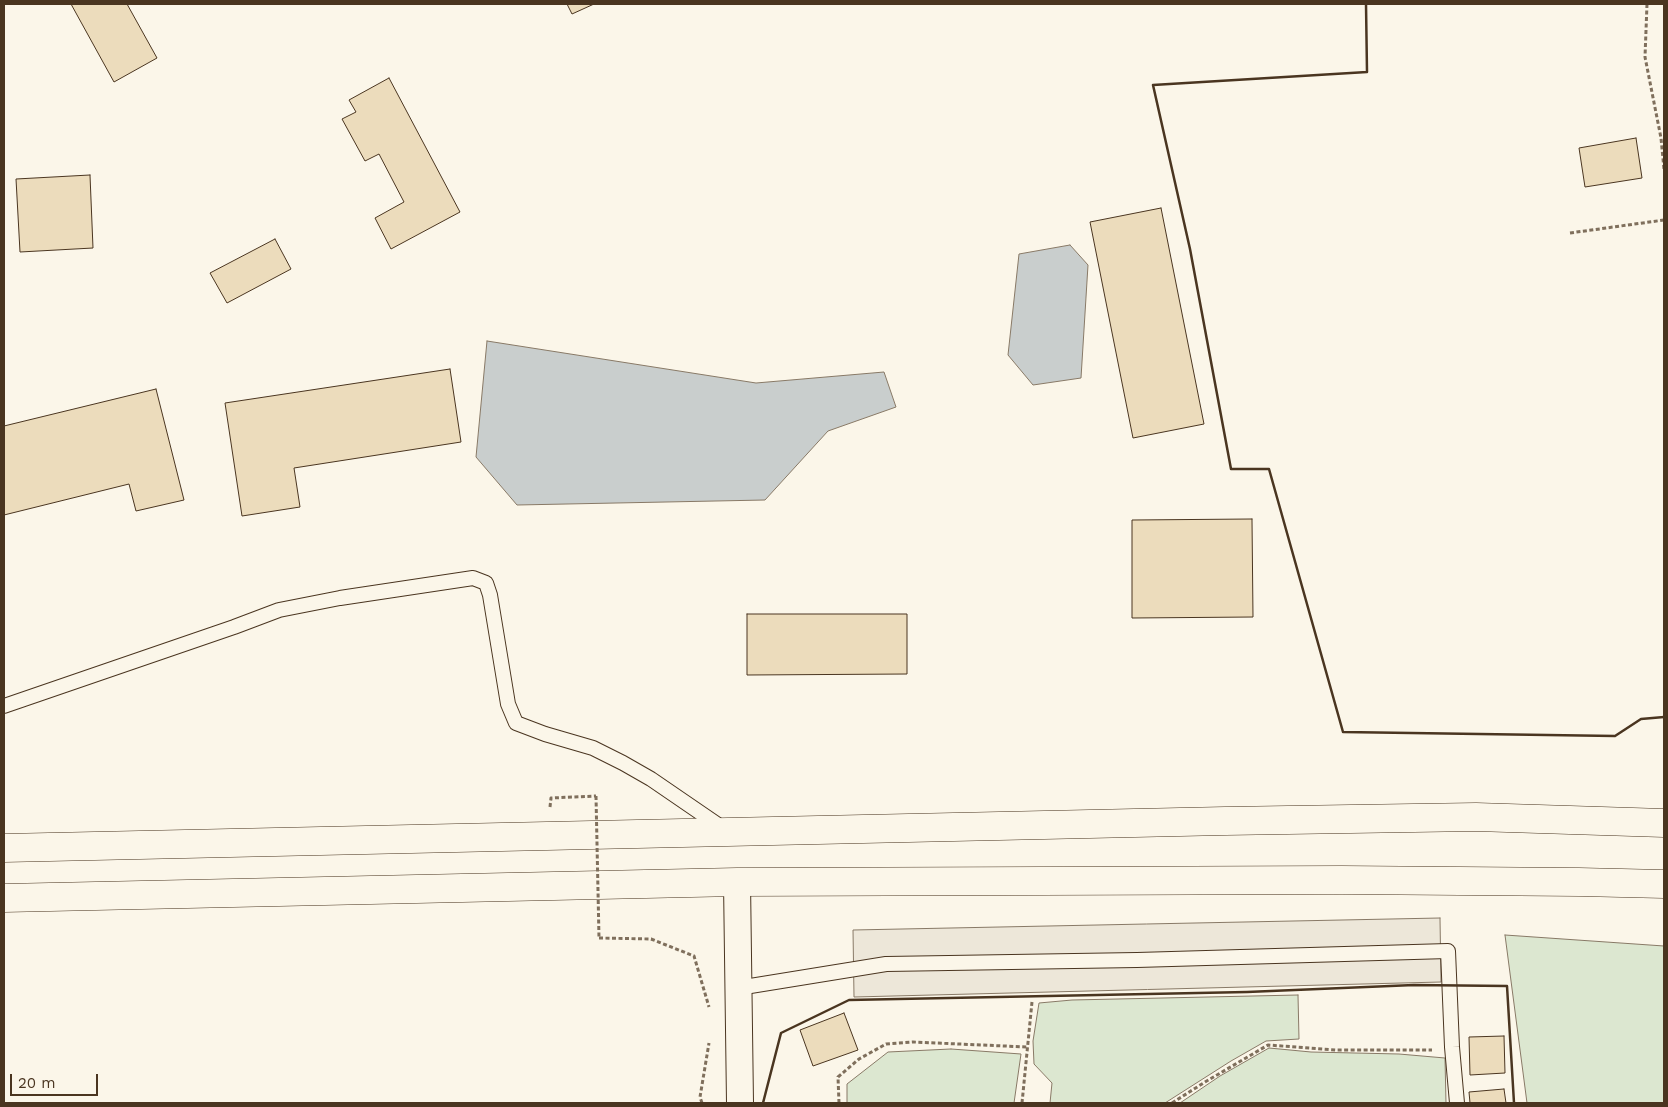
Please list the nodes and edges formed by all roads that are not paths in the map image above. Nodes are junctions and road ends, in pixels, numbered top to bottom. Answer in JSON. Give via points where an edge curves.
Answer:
{"nodes":[{"id":1,"x":4,"y":706,"type":"edge"},
{"id":2,"x":1664,"y":822,"type":"edge"},
{"id":3,"x":729,"y":833,"type":"junction"},
{"id":4,"x":9,"y":843,"type":"edge"},
{"id":5,"x":737,"y":882,"type":"junction"},
{"id":6,"x":1664,"y":884,"type":"edge"},
{"id":7,"x":4,"y":898,"type":"edge"},
{"id":8,"x":738,"y":988,"type":"junction"},
{"id":9,"x":740,"y":1103,"type":"edge"},
{"id":10,"x":1457,"y":1103,"type":"edge"}],
"edges":[{"from":1,"to":3,"type":"lane","via":[[279,610],[473,578],[486,583],[490,595],[508,704],[516,723],[593,748],[623,763]]},
{"from":2,"to":3,"type":"main road","via":[[1476,818]]},
{"from":3,"to":4,"type":"main road"},
{"from":5,"to":6,"type":"main road","via":[[1342,880]]},
{"from":5,"to":7,"type":"main road"},
{"from":5,"to":8,"type":"street"},
{"from":8,"to":9,"type":"street"},
{"from":8,"to":10,"type":"lane","via":[[886,964],[1448,951]]}]}
